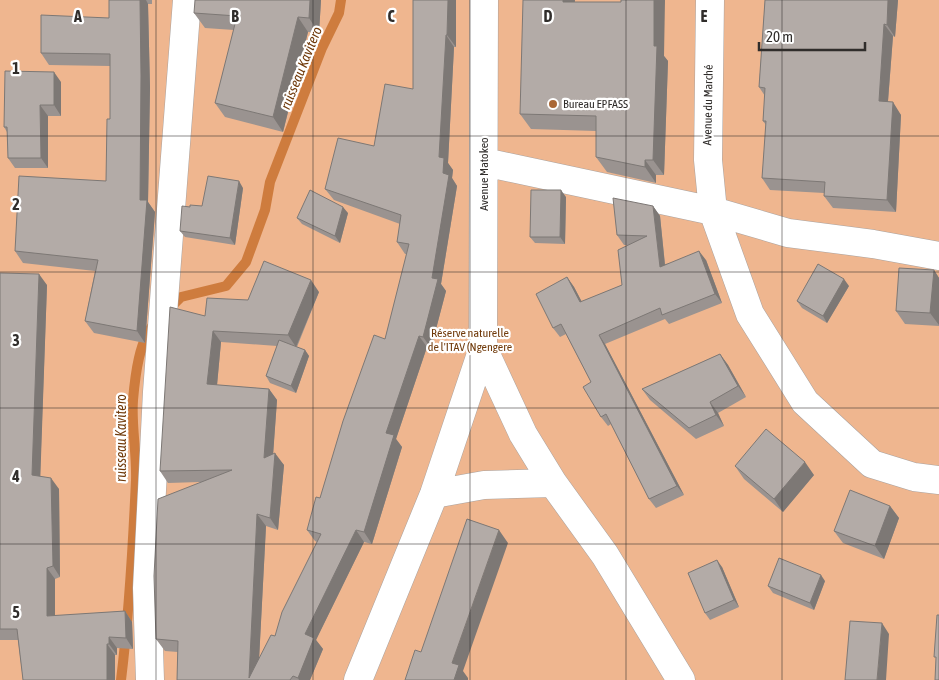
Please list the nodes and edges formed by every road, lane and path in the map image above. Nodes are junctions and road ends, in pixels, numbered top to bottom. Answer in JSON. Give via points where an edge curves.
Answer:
{"nodes":[{"id":1,"x":187,"y":0,"type":"edge"},
{"id":2,"x":484,"y":0,"type":"edge"},
{"id":3,"x":710,"y":0,"type":"edge"},
{"id":4,"x":484,"y":162,"type":"junction"},
{"id":5,"x":713,"y":210,"type":"junction"},
{"id":6,"x":939,"y":256,"type":"edge"},
{"id":7,"x":483,"y":348,"type":"junction"},
{"id":8,"x":939,"y":480,"type":"edge"},
{"id":9,"x":552,"y":482,"type":"junction"},
{"id":10,"x":434,"y":494,"type":"junction"},
{"id":11,"x":150,"y":680,"type":"edge"},
{"id":12,"x":358,"y":680,"type":"edge"},
{"id":13,"x":681,"y":680,"type":"edge"}],
"edges":[{"from":1,"to":11,"type":"street","via":[[157,392],[148,588]]},
{"from":2,"to":4,"type":"street","name":"Avenue Matokeo"},
{"from":3,"to":5,"type":"street","name":"Avenue du Marché","via":[[708,160]]},
{"from":4,"to":5,"type":"street"},
{"from":4,"to":7,"type":"street","name":"Avenue Matokeo"},
{"from":5,"to":6,"type":"street","via":[[788,233]]},
{"from":5,"to":8,"type":"street","name":"Avenue du Marché","via":[[750,314],[805,402],[872,464],[914,477]]},
{"from":7,"to":9,"type":"street","via":[[523,434]]},
{"from":7,"to":10,"type":"street"},
{"from":9,"to":10,"type":"street","via":[[484,486]]},
{"from":9,"to":13,"type":"street","via":[[604,555]]},
{"from":10,"to":12,"type":"street"}]}
